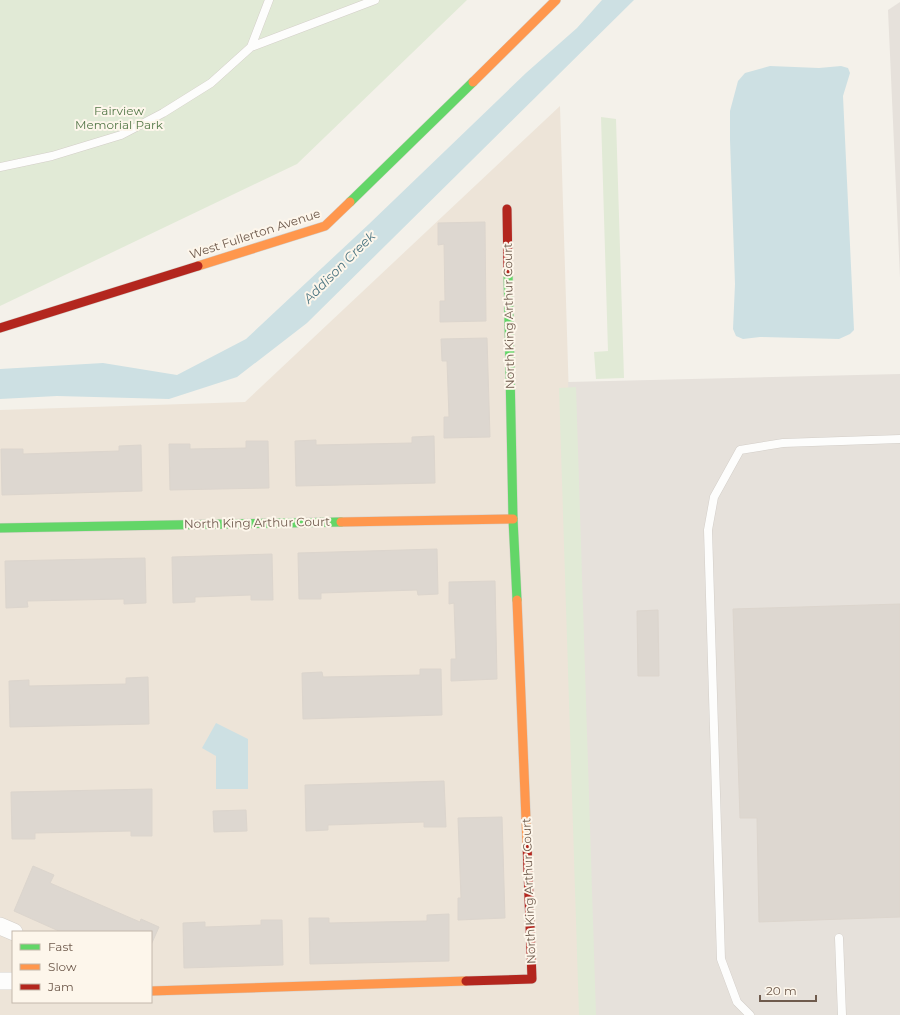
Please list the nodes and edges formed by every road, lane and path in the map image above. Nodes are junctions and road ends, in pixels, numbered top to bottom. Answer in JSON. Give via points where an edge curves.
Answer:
{"nodes":[{"id":1,"x":270,"y":0,"type":"edge"},
{"id":2,"x":375,"y":0,"type":"edge"},
{"id":3,"x":556,"y":0,"type":"edge"},
{"id":4,"x":251,"y":47,"type":"junction"},
{"id":5,"x":0,"y":167,"type":"edge"},
{"id":6,"x":507,"y":209,"type":"dead end"},
{"id":7,"x":0,"y":328,"type":"edge"},
{"id":8,"x":900,"y":439,"type":"edge"},
{"id":9,"x":513,"y":518,"type":"junction"},
{"id":10,"x":0,"y":528,"type":"edge"},
{"id":11,"x":0,"y":926,"type":"edge"},
{"id":12,"x":12,"y":931,"type":"edge"},
{"id":13,"x":839,"y":938,"type":"dead end"},
{"id":14,"x":0,"y":981,"type":"edge"},
{"id":15,"x":12,"y":981,"type":"edge"},
{"id":16,"x":152,"y":990,"type":"edge"},
{"id":17,"x":750,"y":1015,"type":"edge"},
{"id":18,"x":842,"y":1015,"type":"edge"}],
"edges":[{"from":1,"to":4,"type":"lane"},
{"from":2,"to":4,"type":"lane"},
{"from":3,"to":7,"type":"street","name":"West Fullerton Avenue","via":[[325,226]]},
{"from":4,"to":5,"type":"lane","via":[[211,83],[121,136],[52,156]]},
{"from":6,"to":9,"type":"street","name":"North King Arthur Court"},
{"from":8,"to":17,"type":"lane","via":[[783,443],[740,450],[714,497],[708,530],[721,959],[737,1002]]},
{"from":9,"to":10,"type":"street","name":"North King Arthur Court"},
{"from":9,"to":16,"type":"street","name":"North King Arthur Court","via":[[532,979]]},
{"from":11,"to":12,"type":"street"},
{"from":13,"to":18,"type":"lane"},
{"from":14,"to":15,"type":"street"}]}
